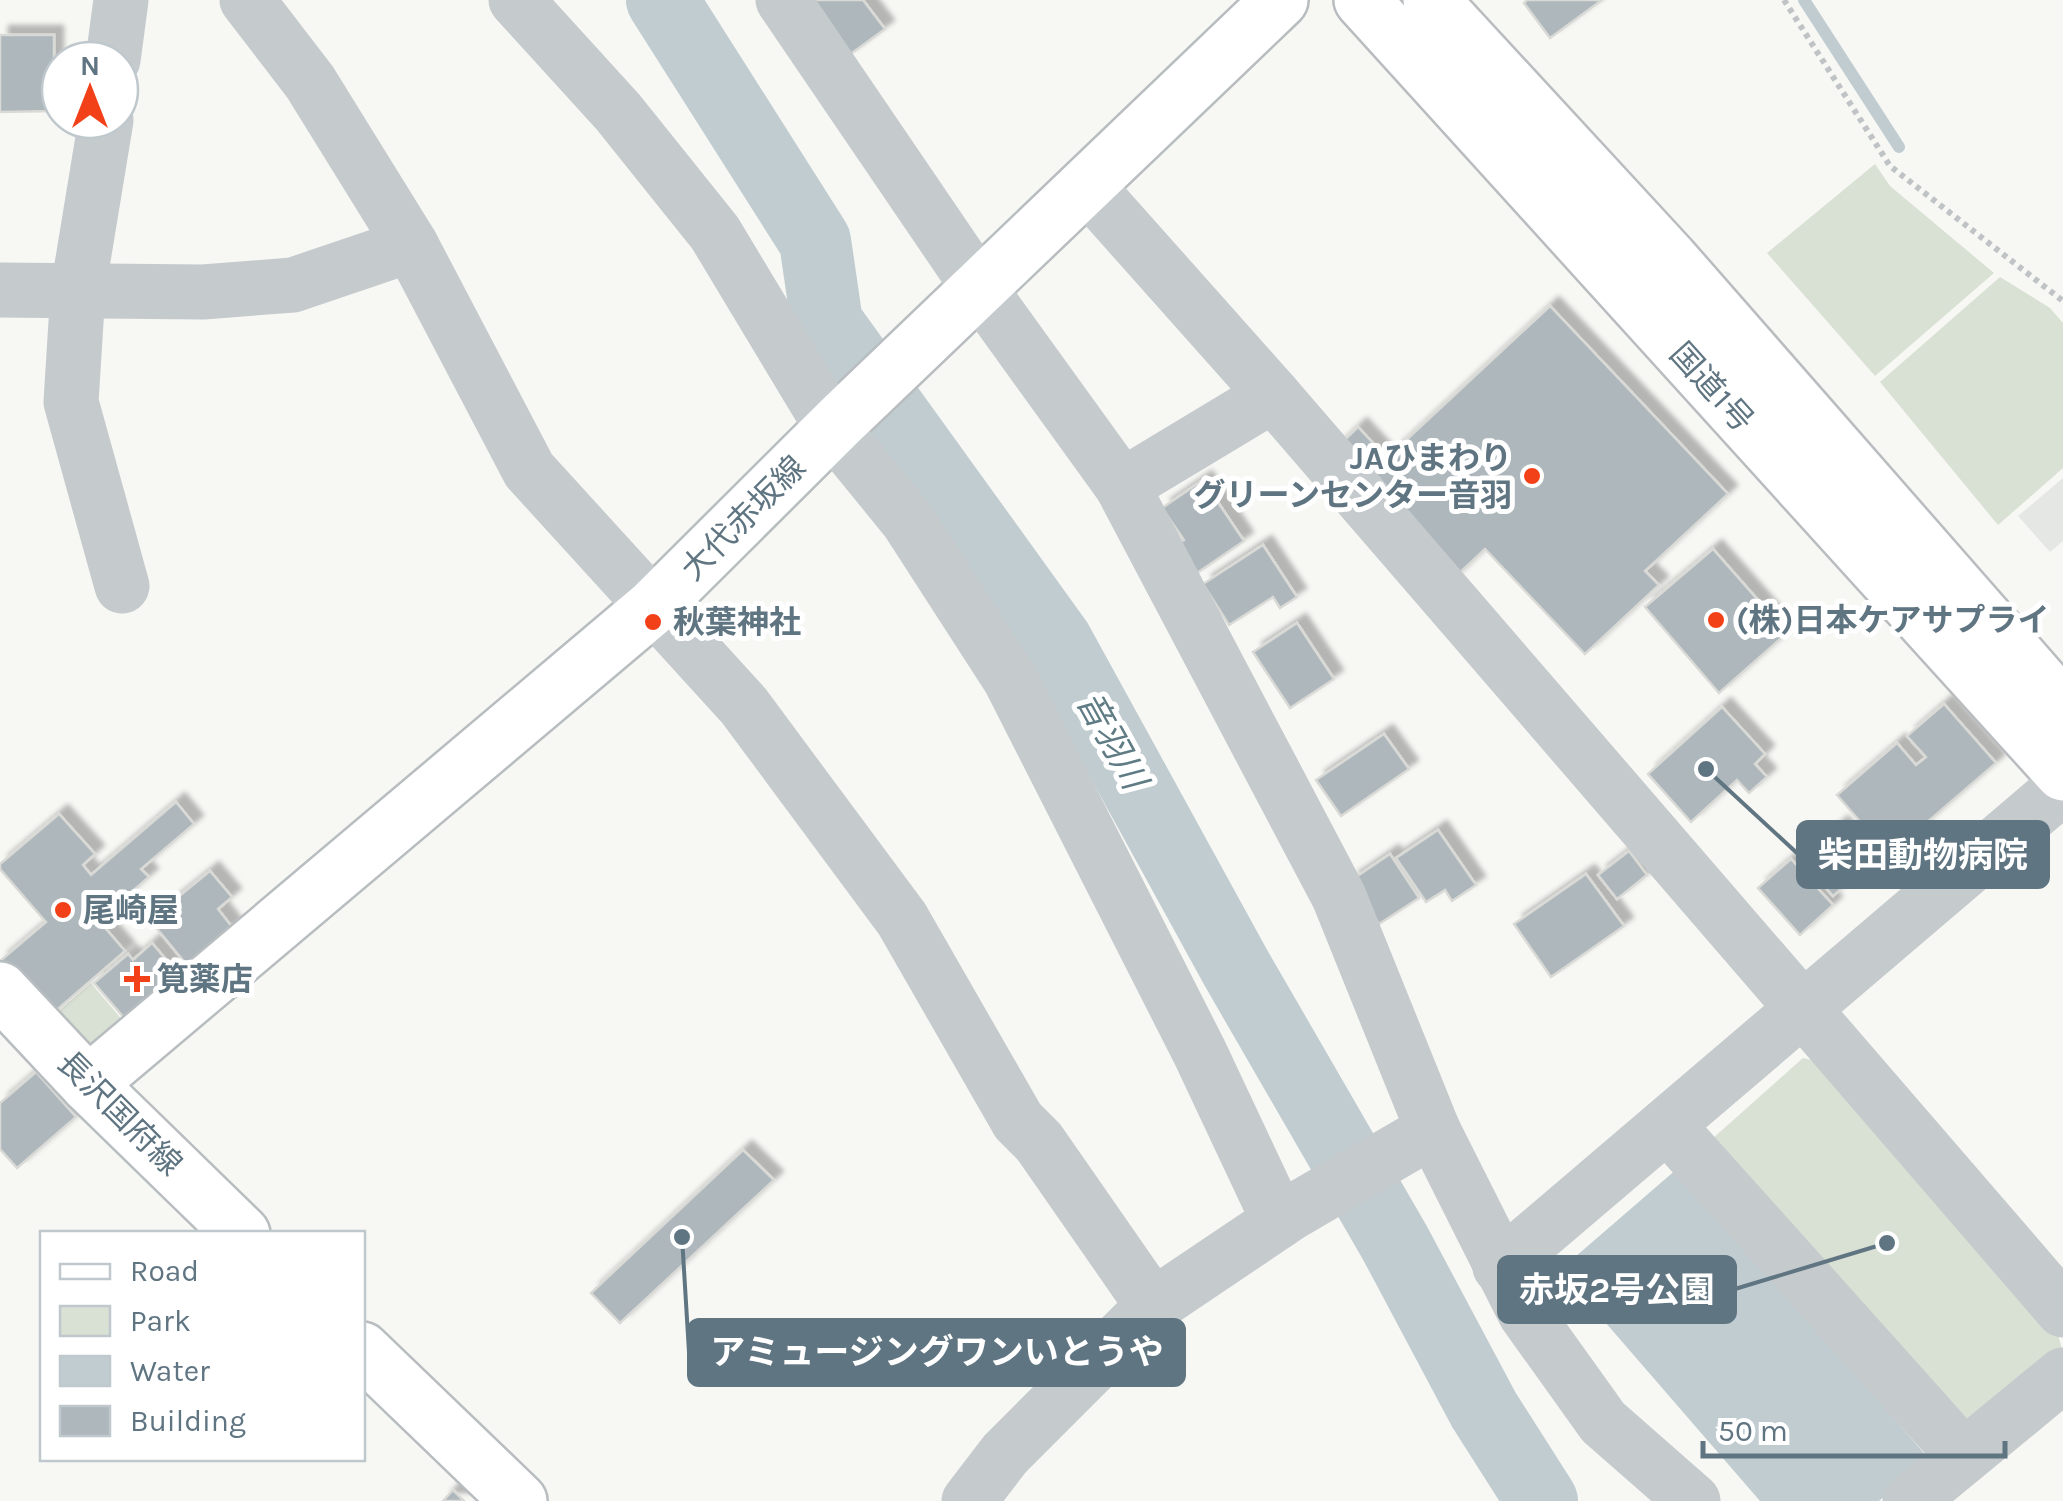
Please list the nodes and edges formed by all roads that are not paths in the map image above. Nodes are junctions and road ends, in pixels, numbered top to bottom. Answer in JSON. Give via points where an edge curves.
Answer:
{"nodes":[{"id":1,"x":121,"y":0,"type":"edge"},
{"id":2,"x":247,"y":0,"type":"edge"},
{"id":3,"x":516,"y":0,"type":"edge"},
{"id":4,"x":783,"y":0,"type":"edge"},
{"id":5,"x":1280,"y":0,"type":"edge"},
{"id":6,"x":1362,"y":0,"type":"edge"},
{"id":7,"x":1431,"y":0,"type":"edge"},
{"id":8,"x":116,"y":40,"type":"edge"},
{"id":9,"x":103,"y":140,"type":"edge"},
{"id":10,"x":1087,"y":186,"type":"junction"},
{"id":11,"x":410,"y":245,"type":"junction"},
{"id":12,"x":979,"y":288,"type":"junction"},
{"id":13,"x":0,"y":290,"type":"edge"},
{"id":14,"x":78,"y":290,"type":"junction"},
{"id":15,"x":1272,"y":395,"type":"junction"},
{"id":16,"x":837,"y":424,"type":"junction"},
{"id":17,"x":1122,"y":486,"type":"junction"},
{"id":18,"x":122,"y":586,"type":"dead end"},
{"id":19,"x":653,"y":607,"type":"junction"},
{"id":20,"x":2063,"y":708,"type":"edge"},
{"id":21,"x":2063,"y":773,"type":"edge"},
{"id":22,"x":2063,"y":786,"type":"edge"},
{"id":23,"x":0,"y":990,"type":"edge"},
{"id":24,"x":1801,"y":1010,"type":"junction"},
{"id":25,"x":88,"y":1084,"type":"junction"},
{"id":26,"x":1668,"y":1125,"type":"junction"},
{"id":27,"x":1425,"y":1134,"type":"junction"},
{"id":28,"x":1285,"y":1217,"type":"junction"},
{"id":29,"x":239,"y":1231,"type":"edge"},
{"id":30,"x":1500,"y":1267,"type":"junction"},
{"id":31,"x":1153,"y":1306,"type":"junction"},
{"id":32,"x":2063,"y":1310,"type":"edge"},
{"id":33,"x":365,"y":1353,"type":"edge"},
{"id":34,"x":2063,"y":1375,"type":"edge"},
{"id":35,"x":1964,"y":1456,"type":"junction"},
{"id":36,"x":518,"y":1501,"type":"edge"},
{"id":37,"x":970,"y":1501,"type":"edge"},
{"id":38,"x":1693,"y":1501,"type":"edge"},
{"id":39,"x":1910,"y":1501,"type":"edge"}],
"edges":[{"from":1,"to":8,"type":"street"},
{"from":2,"to":11,"type":"street","via":[[310,82]]},
{"from":3,"to":16,"type":"street","via":[[715,233]]},
{"from":4,"to":12,"type":"street"},
{"from":5,"to":10,"type":"main road","name":"大代赤坂線"},
{"from":6,"to":21,"type":"main road","name":"国道1号"},
{"from":7,"to":20,"type":"main road","name":"国道1号","via":[[1670,259]]},
{"from":9,"to":14,"type":"street"},
{"from":10,"to":12,"type":"main road","name":"大代赤坂線"},
{"from":10,"to":15,"type":"street"},
{"from":11,"to":14,"type":"street","via":[[293,285]]},
{"from":11,"to":19,"type":"street","via":[[530,470]]},
{"from":12,"to":16,"type":"main road","name":"大代赤坂線"},
{"from":12,"to":17,"type":"street"},
{"from":13,"to":14,"type":"street"},
{"from":14,"to":18,"type":"street","via":[[71,402]]},
{"from":15,"to":17,"type":"street"},
{"from":15,"to":24,"type":"street"},
{"from":16,"to":19,"type":"main road","name":"大代赤坂線"},
{"from":16,"to":28,"type":"street","via":[[1010,680]]},
{"from":17,"to":27,"type":"street","via":[[1339,898]]},
{"from":19,"to":25,"type":"main road","name":"大代赤坂線"},
{"from":19,"to":31,"type":"street","via":[[744,706],[902,919],[1018,1121]]},
{"from":22,"to":24,"type":"street"},
{"from":23,"to":25,"type":"main road","name":"長沢国府線"},
{"from":24,"to":26,"type":"street"},
{"from":24,"to":32,"type":"street"},
{"from":25,"to":29,"type":"main road","name":"長沢国府線"},
{"from":26,"to":30,"type":"street"},
{"from":26,"to":35,"type":"street"},
{"from":27,"to":28,"type":"street"},
{"from":27,"to":30,"type":"street"},
{"from":28,"to":31,"type":"street"},
{"from":30,"to":38,"type":"street","via":[[1603,1422]]},
{"from":31,"to":37,"type":"street","via":[[1005,1454]]},
{"from":33,"to":36,"type":"main road"},
{"from":34,"to":35,"type":"street"},
{"from":35,"to":39,"type":"street"}]}
